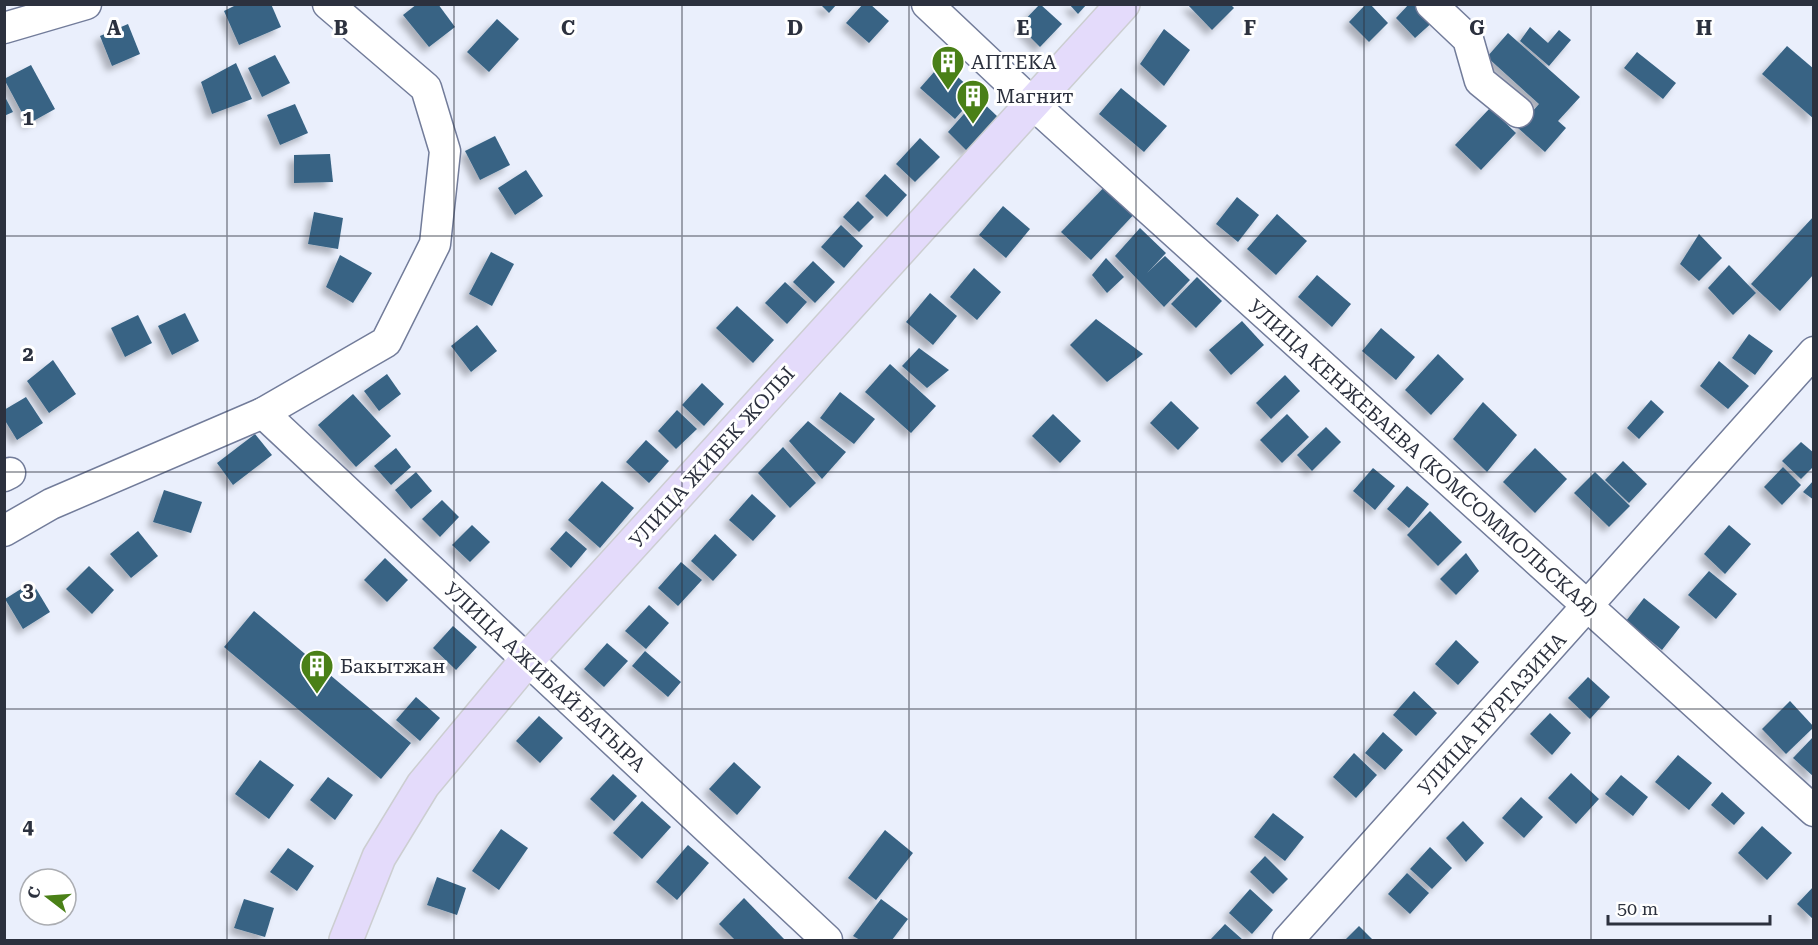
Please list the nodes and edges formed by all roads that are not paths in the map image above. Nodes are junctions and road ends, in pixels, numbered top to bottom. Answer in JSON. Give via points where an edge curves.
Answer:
{"nodes":[{"id":1,"x":86,"y":4,"type":"edge"},
{"id":2,"x":328,"y":4,"type":"edge"},
{"id":3,"x":927,"y":4,"type":"edge"},
{"id":4,"x":1123,"y":4,"type":"edge"},
{"id":5,"x":1431,"y":4,"type":"edge"},
{"id":6,"x":4,"y":28,"type":"edge"},
{"id":7,"x":1033,"y":104,"type":"junction"},
{"id":8,"x":1518,"y":112,"type":"dead end"},
{"id":9,"x":1814,"y":352,"type":"edge"},
{"id":10,"x":263,"y":413,"type":"junction"},
{"id":11,"x":4,"y":531,"type":"edge"},
{"id":12,"x":1587,"y":608,"type":"junction"},
{"id":13,"x":527,"y":660,"type":"junction"},
{"id":14,"x":1814,"y":811,"type":"edge"},
{"id":15,"x":346,"y":940,"type":"edge"},
{"id":16,"x":827,"y":940,"type":"edge"},
{"id":17,"x":1288,"y":940,"type":"edge"}],
"edges":[{"from":1,"to":6,"type":"street"},
{"from":2,"to":10,"type":"street","via":[[426,88],[445,151],[435,244],[386,342]]},
{"from":3,"to":7,"type":"street","name":"УЛИЦА КЕНЖЕБАЕВА (КОМСОММОЛЬСКАЯ)"},
{"from":4,"to":7,"type":"main road","name":"УЛИЦА ЖИБЕК ЖОЛЫ"},
{"from":5,"to":8,"type":"street","via":[[1468,39],[1480,81]]},
{"from":7,"to":12,"type":"street","name":"УЛИЦА КЕНЖЕБАЕВА (КОМСОММОЛЬСКАЯ)"},
{"from":7,"to":13,"type":"main road","name":"УЛИЦА ЖИБЕК ЖОЛЫ"},
{"from":9,"to":12,"type":"street","name":"УЛИЦА НУРГАЗИНА"},
{"from":10,"to":11,"type":"street","via":[[51,504]]},
{"from":10,"to":13,"type":"street","name":"УЛИЦА АЖИБАЙ БАТЫРА"},
{"from":12,"to":14,"type":"street","name":"УЛИЦА КЕНЖЕБАЕВА (КОМСОММОЛЬСКАЯ)"},
{"from":12,"to":17,"type":"street","name":"УЛИЦА НУРГАЗИНА"},
{"from":13,"to":15,"type":"main road","name":"УЛИЦА ЖИБЕК ЖОЛЫ","via":[[423,785],[380,858]]},
{"from":13,"to":16,"type":"street","name":"УЛИЦА АЖИБАЙ БАТЫРА"}]}
